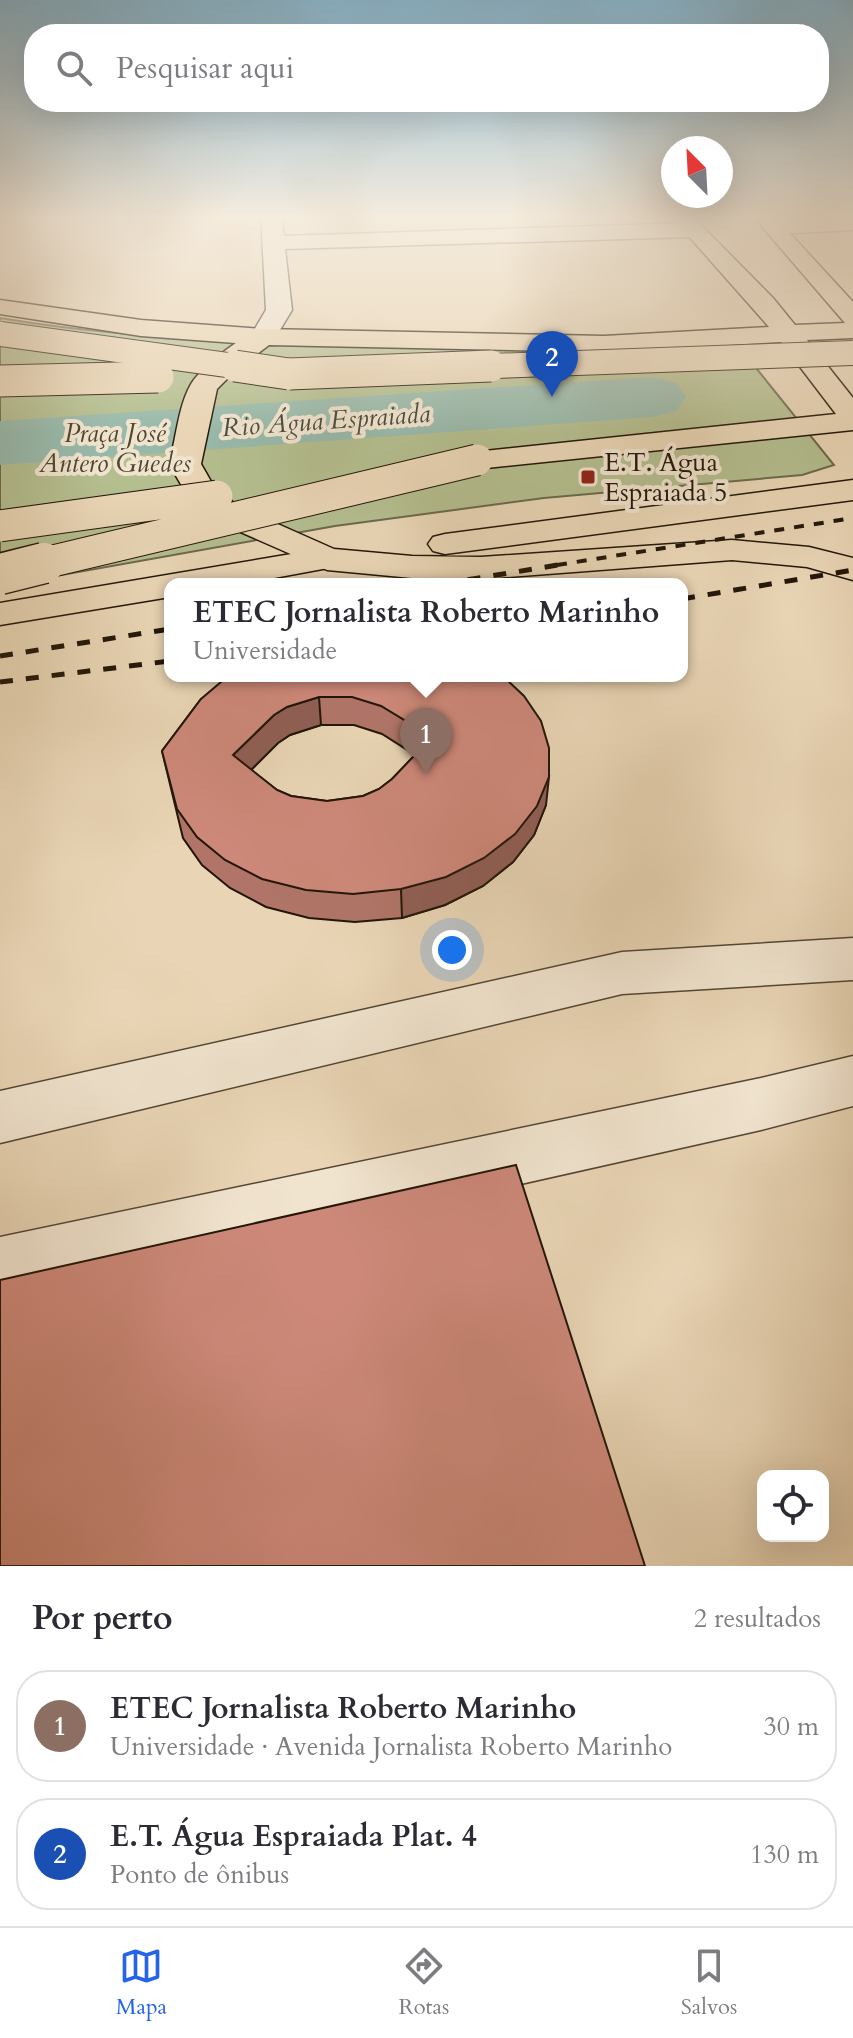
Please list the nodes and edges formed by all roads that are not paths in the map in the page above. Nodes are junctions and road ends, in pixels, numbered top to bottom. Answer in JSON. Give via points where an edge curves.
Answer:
{"nodes":[{"id":1,"x":277,"y":288,"type":"edge"},
{"id":2,"x":722,"y":288,"type":"edge"},
{"id":3,"x":749,"y":288,"type":"edge"},
{"id":4,"x":827,"y":288,"type":"edge"},
{"id":5,"x":719,"y":294,"type":"dead end"},
{"id":6,"x":0,"y":307,"type":"edge"},
{"id":7,"x":699,"y":314,"type":"dead end"},
{"id":8,"x":853,"y":317,"type":"edge"},
{"id":9,"x":853,"y":330,"type":"edge"},
{"id":10,"x":0,"y":334,"type":"edge"},
{"id":11,"x":785,"y":334,"type":"junction"},
{"id":12,"x":263,"y":337,"type":"junction"},
{"id":13,"x":604,"y":344,"type":"junction"},
{"id":14,"x":853,"y":353,"type":"edge"},
{"id":15,"x":289,"y":374,"type":"junction"},
{"id":16,"x":0,"y":381,"type":"edge"},
{"id":17,"x":853,"y":419,"type":"edge"},
{"id":18,"x":477,"y":460,"type":"junction"},
{"id":19,"x":853,"y":490,"type":"edge"},
{"id":20,"x":0,"y":526,"type":"edge"},
{"id":21,"x":327,"y":559,"type":"junction"},
{"id":22,"x":853,"y":569,"type":"edge"},
{"id":23,"x":0,"y":574,"type":"edge"},
{"id":24,"x":215,"y":578,"type":"edge"},
{"id":25,"x":164,"y":587,"type":"edge"},
{"id":26,"x":0,"y":614,"type":"edge"},
{"id":27,"x":853,"y":959,"type":"edge"},
{"id":28,"x":853,"y":1081,"type":"edge"},
{"id":29,"x":0,"y":1117,"type":"edge"},
{"id":30,"x":0,"y":1269,"type":"edge"}],
"edges":[{"from":1,"to":12,"type":"street","via":[[279,310]]},
{"from":2,"to":5,"type":"main road"},
{"from":3,"to":11,"type":"main road"},
{"from":4,"to":8,"type":"main road"},
{"from":6,"to":12,"type":"main road","via":[[141,328]]},
{"from":7,"to":13,"type":"main road","via":[[673,329]]},
{"from":9,"to":11,"type":"main road"},
{"from":10,"to":15,"type":"main road","bridge":true},
{"from":11,"to":13,"type":"main road"},
{"from":11,"to":17,"type":"main road"},
{"from":12,"to":13,"type":"main road"},
{"from":12,"to":21,"type":"main road","via":[[203,387],[185,464],[200,491],[225,513]]},
{"from":14,"to":15,"type":"main road","bridge":true},
{"from":15,"to":16,"type":"main road","bridge":true},
{"from":17,"to":18,"type":"main road"},
{"from":18,"to":20,"type":"main road","bridge":true},
{"from":18,"to":23,"type":"main road","bridge":true},
{"from":19,"to":21,"type":"main road"},
{"from":21,"to":22,"type":"main road","via":[[481,568],[732,550],[809,557]]},
{"from":21,"to":24,"type":"main road"},
{"from":25,"to":26,"type":"main road"},
{"from":27,"to":29,"type":"street","via":[[622,973]]},
{"from":28,"to":30,"type":"street"}]}
